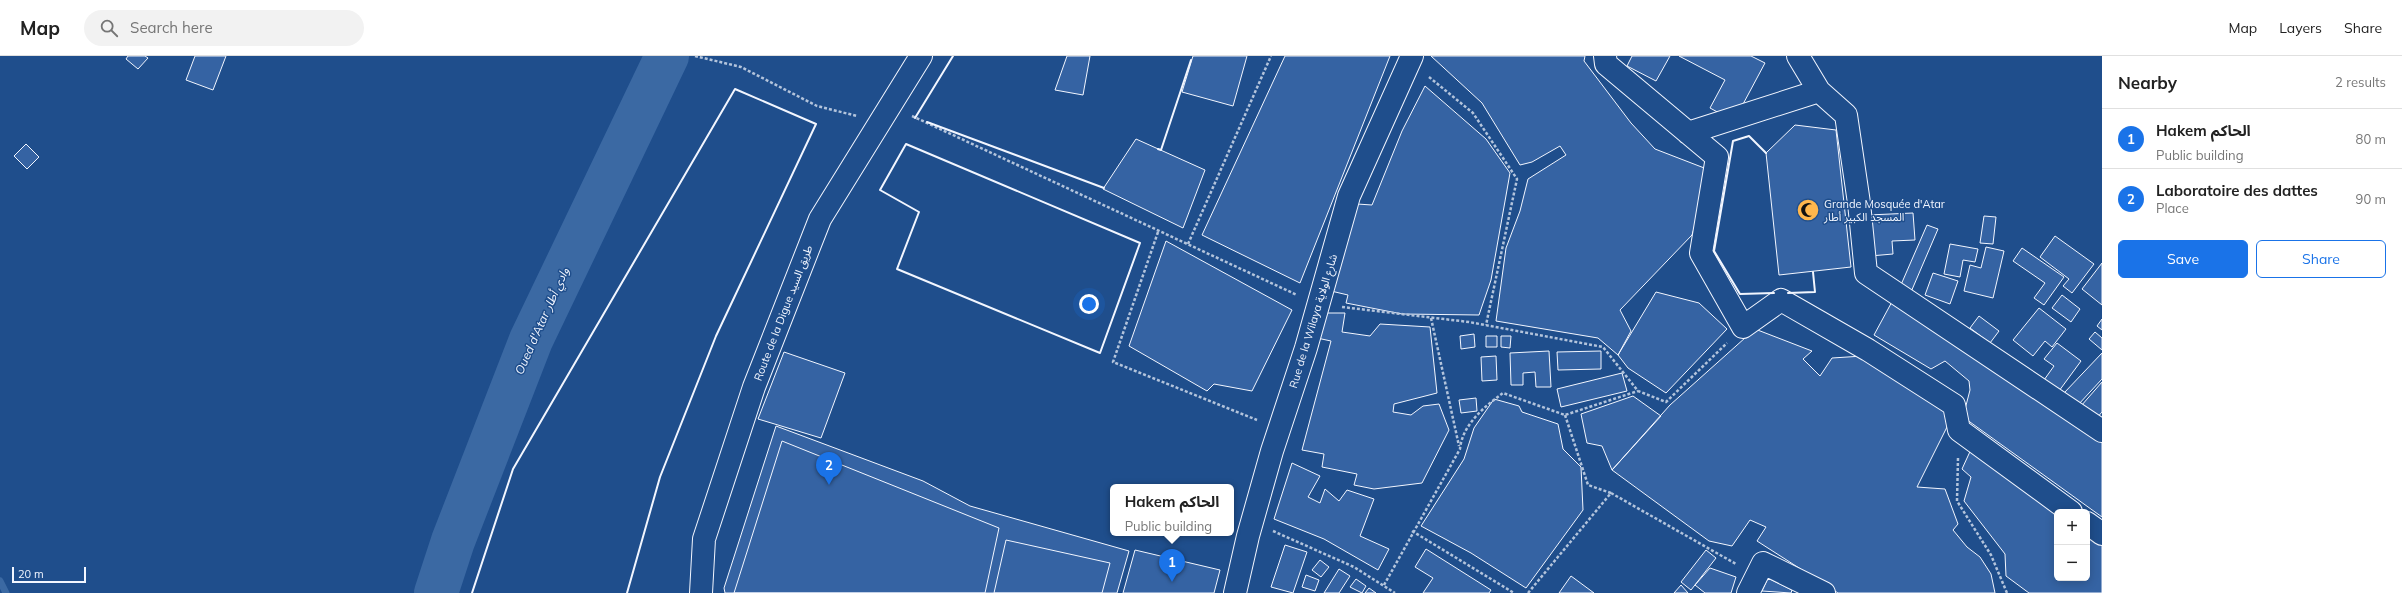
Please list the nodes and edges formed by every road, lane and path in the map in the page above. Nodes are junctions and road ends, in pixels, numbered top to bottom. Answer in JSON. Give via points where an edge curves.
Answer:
{"nodes":[{"id":1,"x":695,"y":56,"type":"edge"},
{"id":2,"x":921,"y":56,"type":"edge"},
{"id":3,"x":1271,"y":56,"type":"edge"},
{"id":4,"x":1605,"y":56,"type":"edge"},
{"id":5,"x":1798,"y":56,"type":"edge"},
{"id":6,"x":1410,"y":60,"type":"edge"},
{"id":7,"x":1819,"y":91,"type":"junction"},
{"id":8,"x":886,"y":114,"type":"junction"},
{"id":9,"x":1688,"y":133,"type":"junction"},
{"id":10,"x":1158,"y":232,"type":"junction"},
{"id":11,"x":1188,"y":244,"type":"junction"},
{"id":12,"x":1318,"y":304,"type":"junction"},
{"id":13,"x":1431,"y":318,"type":"junction"},
{"id":14,"x":1486,"y":325,"type":"junction"},
{"id":15,"x":1743,"y":327,"type":"junction"},
{"id":16,"x":1638,"y":391,"type":"junction"},
{"id":17,"x":1565,"y":415,"type":"junction"},
{"id":18,"x":1279,"y":429,"type":"junction"},
{"id":19,"x":1959,"y":430,"type":"junction"},
{"id":20,"x":2102,"y":431,"type":"edge"},
{"id":21,"x":1460,"y":449,"type":"junction"},
{"id":22,"x":1611,"y":493,"type":"junction"},
{"id":23,"x":2067,"y":509,"type":"edge"},
{"id":24,"x":1252,"y":522,"type":"junction"},
{"id":25,"x":2090,"y":526,"type":"edge"},
{"id":26,"x":1412,"y":531,"type":"junction"},
{"id":27,"x":2102,"y":534,"type":"edge"},
{"id":28,"x":1752,"y":584,"type":"edge"},
{"id":29,"x":1384,"y":586,"type":"junction"},
{"id":30,"x":701,"y":593,"type":"edge"},
{"id":31,"x":1235,"y":593,"type":"edge"},
{"id":32,"x":1395,"y":593,"type":"edge"},
{"id":33,"x":1514,"y":593,"type":"edge"},
{"id":34,"x":1528,"y":593,"type":"edge"},
{"id":35,"x":1824,"y":593,"type":"edge"},
{"id":36,"x":2007,"y":593,"type":"edge"}],
"edges":[{"from":1,"to":8,"type":"path","via":[[741,67],[818,106]]},
{"from":2,"to":8,"type":"street","name":"Route de la Digue طريق السيد"},
{"from":3,"to":11,"type":"path"},
{"from":4,"to":9,"type":"street","via":[[1606,64]]},
{"from":5,"to":7,"type":"street"},
{"from":6,"to":12,"type":"street","name":"Rue de la Wilaya شارع الولاية","via":[[1349,196]]},
{"from":6,"to":14,"type":"path","via":[[1473,113],[1517,179]]},
{"from":7,"to":9,"type":"street"},
{"from":7,"to":20,"type":"street","via":[[1846,115],[1866,273]]},
{"from":8,"to":10,"type":"path"},
{"from":8,"to":30,"type":"street","name":"Route de la Digue طريق السيد","via":[[820,219],[754,387],[704,539]]},
{"from":9,"to":15,"type":"street","via":[[1717,157],[1701,253]]},
{"from":10,"to":11,"type":"path"},
{"from":10,"to":18,"type":"path","via":[[1113,362]]},
{"from":11,"to":12,"type":"path"},
{"from":12,"to":13,"type":"path"},
{"from":12,"to":18,"type":"street","name":"Rue de la Wilaya شارع الولاية"},
{"from":13,"to":14,"type":"path"},
{"from":13,"to":21,"type":"path"},
{"from":14,"to":16,"type":"path","via":[[1603,347]]},
{"from":15,"to":16,"type":"path","via":[[1666,402]]},
{"from":15,"to":19,"type":"street","via":[[1781,300],[1868,350],[1954,405]]},
{"from":16,"to":17,"type":"path"},
{"from":17,"to":21,"type":"path","via":[[1503,393],[1482,408],[1460,440]]},
{"from":17,"to":22,"type":"path","via":[[1588,485]]},
{"from":18,"to":24,"type":"street","name":"Rue de la Wilaya شارع الولاية"},
{"from":19,"to":23,"type":"street"},
{"from":19,"to":36,"type":"path","via":[[1957,500],[1991,555]]},
{"from":21,"to":26,"type":"path"},
{"from":22,"to":28,"type":"path"},
{"from":22,"to":34,"type":"path"},
{"from":24,"to":29,"type":"path","via":[[1354,567]]},
{"from":24,"to":31,"type":"street","name":"Rue de la Wilaya شارع الولاية"},
{"from":25,"to":27,"type":"street"},
{"from":26,"to":29,"type":"path"},
{"from":26,"to":33,"type":"path"},
{"from":28,"to":35,"type":"street","via":[[1763,563]]},
{"from":29,"to":32,"type":"path"}]}
